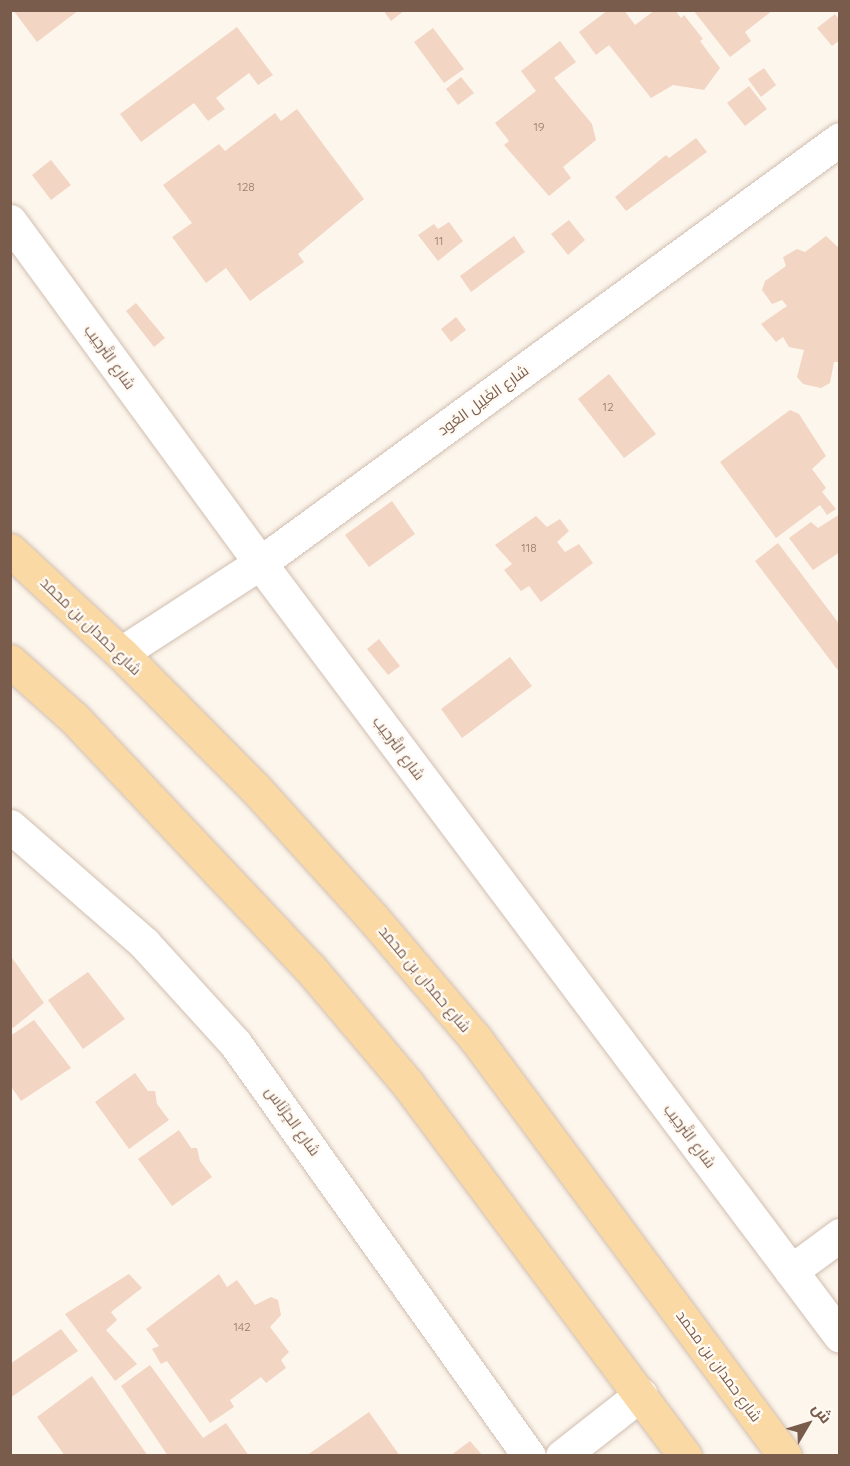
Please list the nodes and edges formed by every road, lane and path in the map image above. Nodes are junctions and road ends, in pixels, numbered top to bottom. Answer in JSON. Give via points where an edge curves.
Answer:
{"nodes":[{"id":1,"x":840,"y":139,"type":"edge"},
{"id":2,"x":10,"y":220,"type":"edge"},
{"id":3,"x":10,"y":550,"type":"edge"},
{"id":4,"x":260,"y":563,"type":"junction"},
{"id":5,"x":121,"y":653,"type":"junction"},
{"id":6,"x":10,"y":661,"type":"edge"},
{"id":7,"x":10,"y":826,"type":"edge"},
{"id":8,"x":840,"y":1235,"type":"edge"},
{"id":9,"x":791,"y":1271,"type":"junction"},
{"id":10,"x":840,"y":1336,"type":"edge"},
{"id":11,"x":641,"y":1394,"type":"junction"},
{"id":12,"x":529,"y":1455,"type":"edge"},
{"id":13,"x":562,"y":1455,"type":"edge"},
{"id":14,"x":685,"y":1455,"type":"edge"},
{"id":15,"x":785,"y":1455,"type":"edge"}],
"edges":[{"from":1,"to":4,"type":"street","name":"شارع الغَلِيل العُود"},
{"from":2,"to":4,"type":"street","name":"شارع التَّرحِيب"},
{"from":3,"to":5,"type":"main road","name":"شارع حمدان بن محمد"},
{"from":4,"to":5,"type":"street","name":"شارع الغَلِيل العُود"},
{"from":4,"to":9,"type":"street","name":"شارع التَّرحِيب"},
{"from":5,"to":15,"type":"main road","name":"شارع حمدان بن محمد","via":[[255,788],[475,1038]]},
{"from":6,"to":11,"type":"main road","via":[[74,718],[317,976],[407,1083]]},
{"from":7,"to":12,"type":"street","name":"شارع الجِرْنَاس","via":[[144,943],[235,1043]]},
{"from":8,"to":9,"type":"street"},
{"from":9,"to":10,"type":"street","name":"شارع التَّرحِيب"},
{"from":11,"to":13,"type":"street"},
{"from":11,"to":14,"type":"main road"}]}
